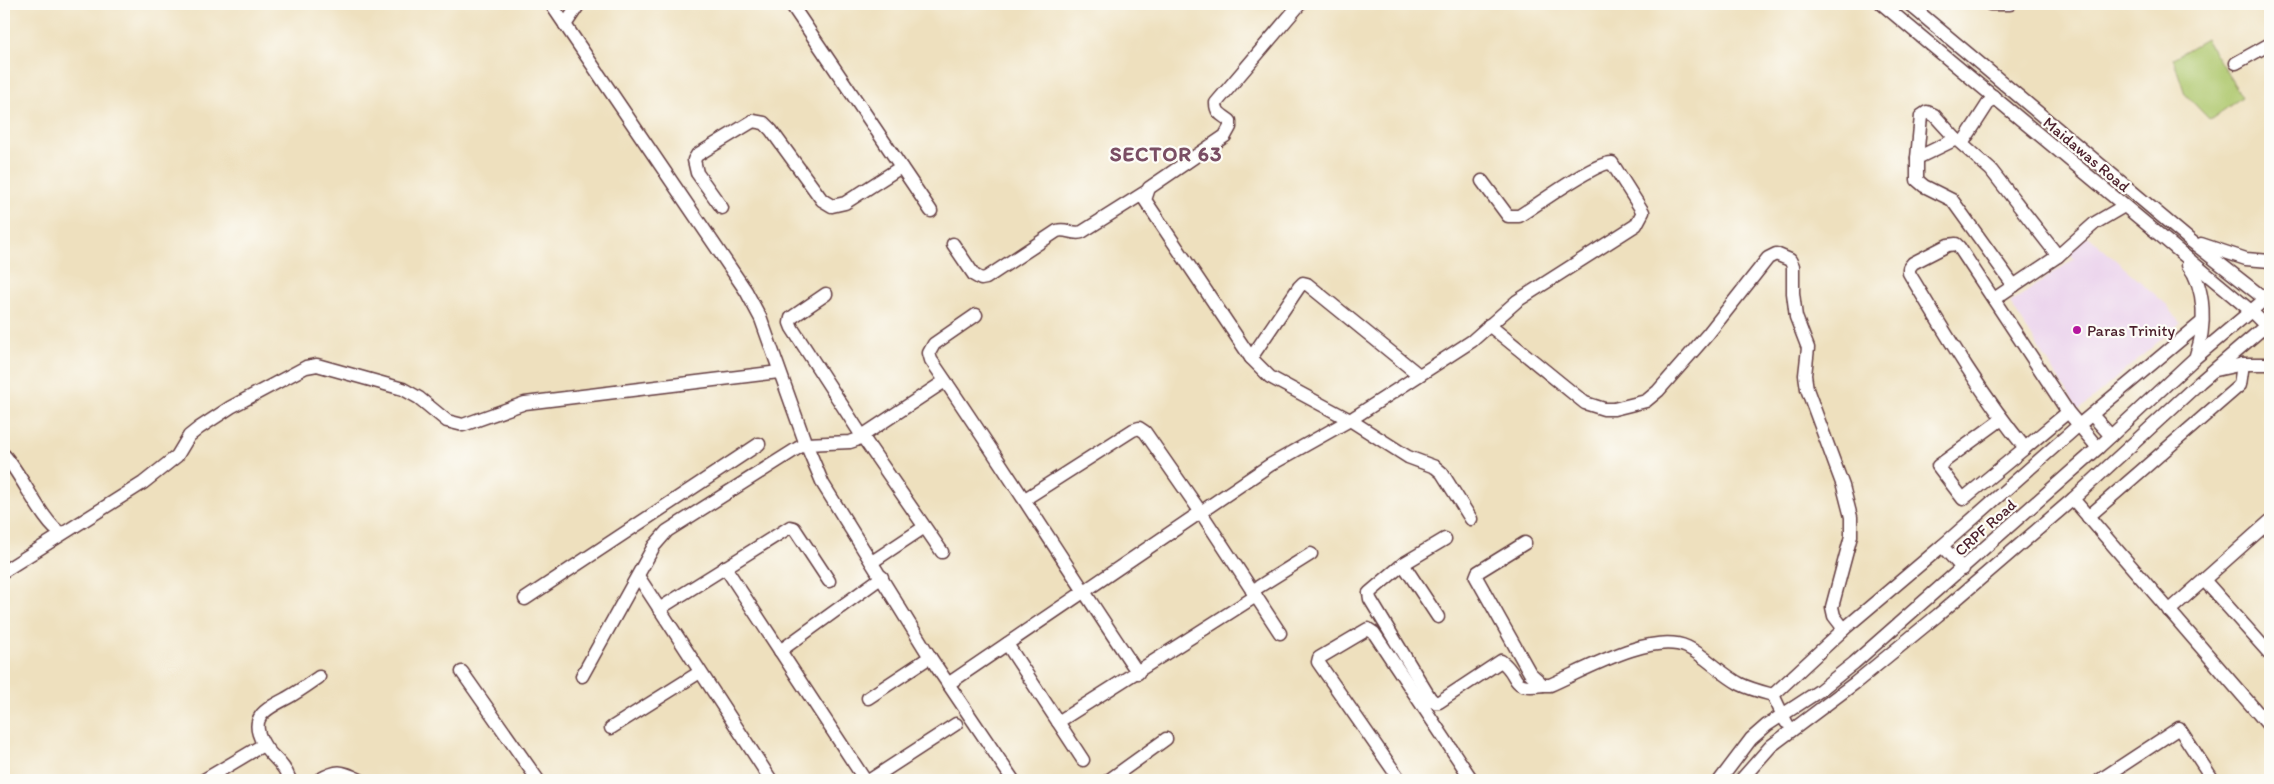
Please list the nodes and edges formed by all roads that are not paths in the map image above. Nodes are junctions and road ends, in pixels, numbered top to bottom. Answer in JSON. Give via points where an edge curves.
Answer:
{"nodes":[{"id":1,"x":551,"y":4,"type":"edge"},
{"id":2,"x":579,"y":4,"type":"edge"},
{"id":3,"x":791,"y":4,"type":"edge"},
{"id":4,"x":1300,"y":4,"type":"edge"},
{"id":5,"x":1882,"y":4,"type":"edge"},
{"id":6,"x":1909,"y":4,"type":"edge"},
{"id":7,"x":1990,"y":4,"type":"edge"},
{"id":8,"x":2010,"y":4,"type":"edge"},
{"id":9,"x":565,"y":25,"type":"junction"},
{"id":10,"x":2270,"y":44,"type":"edge"},
{"id":11,"x":2236,"y":63,"type":"dead end"},
{"id":12,"x":1993,"y":96,"type":"junction"},
{"id":13,"x":1959,"y":141,"type":"junction"},
{"id":14,"x":1917,"y":158,"type":"junction"},
{"id":15,"x":901,"y":166,"type":"junction"},
{"id":16,"x":1482,"y":181,"type":"dead end"},
{"id":17,"x":1147,"y":192,"type":"junction"},
{"id":18,"x":2124,"y":206,"type":"junction"},
{"id":19,"x":722,"y":208,"type":"dead end"},
{"id":20,"x":931,"y":211,"type":"dead end"},
{"id":21,"x":2191,"y":241,"type":"junction"},
{"id":22,"x":953,"y":244,"type":"dead end"},
{"id":23,"x":2179,"y":252,"type":"junction"},
{"id":24,"x":2058,"y":256,"type":"junction"},
{"id":25,"x":2270,"y":261,"type":"edge"},
{"id":26,"x":2014,"y":286,"type":"junction"},
{"id":27,"x":826,"y":294,"type":"dead end"},
{"id":28,"x":1994,"y":299,"type":"junction"},
{"id":29,"x":2269,"y":299,"type":"edge"},
{"id":30,"x":2250,"y":311,"type":"junction"},
{"id":31,"x":976,"y":315,"type":"dead end"},
{"id":32,"x":2202,"y":322,"type":"junction"},
{"id":33,"x":1489,"y":325,"type":"junction"},
{"id":34,"x":2269,"y":326,"type":"edge"},
{"id":35,"x":1251,"y":358,"type":"junction"},
{"id":36,"x":2195,"y":358,"type":"junction"},
{"id":37,"x":2243,"y":364,"type":"junction"},
{"id":38,"x":2270,"y":364,"type":"edge"},
{"id":39,"x":779,"y":372,"type":"junction"},
{"id":40,"x":2212,"y":372,"type":"junction"},
{"id":41,"x":1419,"y":375,"type":"junction"},
{"id":42,"x":945,"y":381,"type":"junction"},
{"id":43,"x":2068,"y":412,"type":"junction"},
{"id":44,"x":2092,"y":415,"type":"junction"},
{"id":45,"x":2002,"y":419,"type":"junction"},
{"id":46,"x":1350,"y":420,"type":"junction"},
{"id":47,"x":2079,"y":426,"type":"junction"},
{"id":48,"x":862,"y":436,"type":"junction"},
{"id":49,"x":2111,"y":436,"type":"junction"},
{"id":50,"x":759,"y":444,"type":"dead end"},
{"id":51,"x":806,"y":444,"type":"junction"},
{"id":52,"x":2025,"y":448,"type":"junction"},
{"id":53,"x":2098,"y":448,"type":"junction"},
{"id":54,"x":4,"y":455,"type":"edge"},
{"id":55,"x":721,"y":468,"type":"junction"},
{"id":56,"x":2057,"y":484,"type":"junction"},
{"id":57,"x":735,"y":487,"type":"junction"},
{"id":58,"x":1025,"y":499,"type":"junction"},
{"id":59,"x":1963,"y":499,"type":"junction"},
{"id":60,"x":2072,"y":500,"type":"junction"},
{"id":61,"x":1200,"y":511,"type":"junction"},
{"id":62,"x":1976,"y":516,"type":"junction"},
{"id":63,"x":2088,"y":517,"type":"junction"},
{"id":64,"x":1472,"y":519,"type":"dead end"},
{"id":65,"x":2270,"y":521,"type":"edge"},
{"id":66,"x":923,"y":528,"type":"junction"},
{"id":67,"x":61,"y":532,"type":"junction"},
{"id":68,"x":1445,"y":539,"type":"dead end"},
{"id":69,"x":1525,"y":543,"type":"dead end"},
{"id":70,"x":1942,"y":546,"type":"junction"},
{"id":71,"x":942,"y":552,"type":"dead end"},
{"id":72,"x":1311,"y":554,"type":"dead end"},
{"id":73,"x":872,"y":562,"type":"junction"},
{"id":74,"x":1403,"y":564,"type":"junction"},
{"id":75,"x":725,"y":567,"type":"junction"},
{"id":76,"x":1963,"y":569,"type":"junction"},
{"id":77,"x":4,"y":571,"type":"edge"},
{"id":78,"x":638,"y":576,"type":"junction"},
{"id":79,"x":882,"y":577,"type":"junction"},
{"id":80,"x":2204,"y":580,"type":"junction"},
{"id":81,"x":829,"y":581,"type":"dead end"},
{"id":82,"x":1084,"y":592,"type":"junction"},
{"id":83,"x":1254,"y":594,"type":"junction"},
{"id":84,"x":524,"y":599,"type":"dead end"},
{"id":85,"x":659,"y":610,"type":"junction"},
{"id":86,"x":2169,"y":612,"type":"junction"},
{"id":87,"x":1438,"y":617,"type":"dead end"},
{"id":88,"x":1844,"y":629,"type":"junction"},
{"id":89,"x":1280,"y":633,"type":"dead end"},
{"id":90,"x":1007,"y":644,"type":"junction"},
{"id":91,"x":780,"y":652,"type":"junction"},
{"id":92,"x":2270,"y":654,"type":"edge"},
{"id":93,"x":930,"y":657,"type":"junction"},
{"id":94,"x":462,"y":672,"type":"dead end"},
{"id":95,"x":700,"y":672,"type":"junction"},
{"id":96,"x":1138,"y":673,"type":"junction"},
{"id":97,"x":582,"y":676,"type":"dead end"},
{"id":98,"x":319,"y":677,"type":"dead end"},
{"id":99,"x":948,"y":684,"type":"junction"},
{"id":100,"x":1543,"y":685,"type":"junction"},
{"id":101,"x":1772,"y":695,"type":"junction"},
{"id":102,"x":868,"y":698,"type":"dead end"},
{"id":103,"x":1783,"y":714,"type":"junction"},
{"id":104,"x":1058,"y":722,"type":"junction"},
{"id":105,"x":956,"y":724,"type":"dead end"},
{"id":106,"x":2270,"y":727,"type":"edge"},
{"id":107,"x":611,"y":728,"type":"dead end"},
{"id":108,"x":1789,"y":733,"type":"junction"},
{"id":109,"x":1166,"y":739,"type":"dead end"},
{"id":110,"x":263,"y":745,"type":"junction"},
{"id":111,"x":1084,"y":760,"type":"dead end"},
{"id":112,"x":204,"y":780,"type":"edge"},
{"id":113,"x":290,"y":780,"type":"edge"},
{"id":114,"x":319,"y":780,"type":"edge"},
{"id":115,"x":360,"y":780,"type":"edge"},
{"id":116,"x":538,"y":780,"type":"edge"},
{"id":117,"x":771,"y":780,"type":"edge"},
{"id":118,"x":865,"y":780,"type":"edge"},
{"id":119,"x":870,"y":780,"type":"edge"},
{"id":120,"x":1013,"y":780,"type":"edge"},
{"id":121,"x":1109,"y":780,"type":"edge"},
{"id":122,"x":1400,"y":780,"type":"edge"},
{"id":123,"x":1472,"y":780,"type":"edge"},
{"id":124,"x":1720,"y":780,"type":"edge"},
{"id":125,"x":1741,"y":780,"type":"edge"},
{"id":126,"x":2100,"y":780,"type":"edge"},
{"id":127,"x":2213,"y":780,"type":"edge"}],
"edges":[{"from":1,"to":9,"type":"street"},
{"from":2,"to":9,"type":"street"},
{"from":3,"to":15,"type":"street"},
{"from":4,"to":17,"type":"street","via":[[1216,103],[1220,115],[1230,121],[1225,136]]},
{"from":5,"to":12,"type":"street","name":"Maidawas Road"},
{"from":6,"to":21,"type":"street","name":"Maidawas Road"},
{"from":7,"to":8,"type":"street"},
{"from":9,"to":39,"type":"street","via":[[746,291],[761,319]]},
{"from":10,"to":11,"type":"street"},
{"from":12,"to":13,"type":"street"},
{"from":12,"to":18,"type":"street","name":"Maidawas Road"},
{"from":13,"to":14,"type":"street"},
{"from":13,"to":14,"type":"street","via":[[1927,112],[1921,116]]},
{"from":13,"to":24,"type":"street","via":[[1991,170]]},
{"from":14,"to":26,"type":"street","via":[[1917,180],[1952,200]]},
{"from":15,"to":19,"type":"street","via":[[845,203],[832,206],[817,195],[771,130],[764,123],[753,121],[694,160],[697,173]]},
{"from":15,"to":20,"type":"street"},
{"from":16,"to":33,"type":"street","via":[[1508,216],[1519,216],[1607,162],[1612,163],[1643,212],[1636,225],[1516,301]]},
{"from":17,"to":22,"type":"street","via":[[1082,232],[1057,231],[986,278],[974,275]]},
{"from":17,"to":35,"type":"street","via":[[1145,200],[1148,206]]},
{"from":18,"to":23,"type":"street","name":"Maidawas Road"},
{"from":18,"to":24,"type":"street","via":[[2095,224]]},
{"from":21,"to":25,"type":"street","via":[[2246,259]]},
{"from":21,"to":29,"type":"street","name":"Maidawas Road"},
{"from":23,"to":30,"type":"street","name":"Maidawas Road"},
{"from":23,"to":32,"type":"street","via":[[2195,273],[2203,311]]},
{"from":24,"to":26,"type":"street"},
{"from":26,"to":28,"type":"street"},
{"from":27,"to":48,"type":"street","via":[[796,314],[790,323]]},
{"from":28,"to":43,"type":"street"},
{"from":28,"to":45,"type":"street","via":[[1956,244],[1948,245],[1909,268],[1925,300]]},
{"from":29,"to":30,"type":"street","name":"CRPF Road"},
{"from":30,"to":34,"type":"street","name":"Maidawas Road"},
{"from":30,"to":36,"type":"street","name":"CRPF Road"},
{"from":31,"to":42,"type":"street","via":[[928,353]]},
{"from":32,"to":36,"type":"street","via":[[2201,342]]},
{"from":32,"to":44,"type":"street"},
{"from":33,"to":41,"type":"street","via":[[1477,338]]},
{"from":33,"to":88,"type":"street","via":[[1585,403],[1604,409],[1631,406],[1646,401],[1658,391],[1768,258],[1780,254],[1790,260],[1796,317],[1808,348],[1807,389],[1843,486],[1851,517],[1850,536],[1832,603],[1832,612]]},
{"from":34,"to":40,"type":"street"},
{"from":35,"to":41,"type":"street","via":[[1299,287],[1307,284]]},
{"from":35,"to":46,"type":"street","via":[[1270,377]]},
{"from":36,"to":49,"type":"street","name":"CRPF Road"},
{"from":37,"to":38,"type":"street"},
{"from":37,"to":40,"type":"street"},
{"from":37,"to":63,"type":"street","via":[[2240,385]]},
{"from":39,"to":51,"type":"street"},
{"from":39,"to":67,"type":"street","via":[[525,403],[463,426],[447,421],[403,389],[317,365],[306,367],[199,428],[177,456],[143,483]]},
{"from":40,"to":60,"type":"street"},
{"from":41,"to":46,"type":"street"},
{"from":42,"to":48,"type":"street"},
{"from":42,"to":58,"type":"street"},
{"from":43,"to":47,"type":"street"},
{"from":43,"to":52,"type":"street"},
{"from":44,"to":47,"type":"street"},
{"from":44,"to":49,"type":"street"},
{"from":45,"to":52,"type":"street"},
{"from":45,"to":59,"type":"street","via":[[1938,466]]},
{"from":46,"to":61,"type":"street","via":[[1270,465]]},
{"from":46,"to":64,"type":"street","via":[[1408,457],[1435,467]]},
{"from":47,"to":53,"type":"street"},
{"from":47,"to":62,"type":"street"},
{"from":48,"to":51,"type":"street","via":[[850,442]]},
{"from":48,"to":66,"type":"street"},
{"from":49,"to":53,"type":"street","name":"CRPF Road"},
{"from":50,"to":55,"type":"street"},
{"from":51,"to":57,"type":"street"},
{"from":51,"to":73,"type":"street","via":[[823,484]]},
{"from":52,"to":59,"type":"street"},
{"from":53,"to":56,"type":"street","name":"CRPF Road"},
{"from":54,"to":67,"type":"street","via":[[52,526]]},
{"from":55,"to":57,"type":"street"},
{"from":55,"to":84,"type":"street"},
{"from":56,"to":60,"type":"street"},
{"from":56,"to":76,"type":"street","name":"CRPF Road"},
{"from":57,"to":78,"type":"street","via":[[659,538]]},
{"from":58,"to":61,"type":"street","via":[[1139,428]]},
{"from":58,"to":82,"type":"street"},
{"from":59,"to":62,"type":"street"},
{"from":60,"to":63,"type":"street"},
{"from":60,"to":108,"type":"street","via":[[1895,650]]},
{"from":61,"to":82,"type":"street"},
{"from":61,"to":83,"type":"street"},
{"from":62,"to":70,"type":"street"},
{"from":63,"to":86,"type":"street"},
{"from":65,"to":80,"type":"street"},
{"from":66,"to":71,"type":"street"},
{"from":66,"to":73,"type":"street"},
{"from":67,"to":77,"type":"street"},
{"from":68,"to":74,"type":"street"},
{"from":69,"to":100,"type":"street","via":[[1478,572],[1476,577],[1530,673]]},
{"from":70,"to":76,"type":"street"},
{"from":70,"to":88,"type":"street"},
{"from":72,"to":83,"type":"street"},
{"from":73,"to":79,"type":"street"},
{"from":74,"to":87,"type":"street"},
{"from":74,"to":100,"type":"street","via":[[1372,589],[1370,599],[1434,702],[1439,702],[1501,661],[1521,685]]},
{"from":75,"to":81,"type":"street","via":[[790,527],[794,528]]},
{"from":75,"to":85,"type":"street"},
{"from":75,"to":91,"type":"street"},
{"from":76,"to":103,"type":"street","name":"CRPF Road","via":[[1854,663]]},
{"from":78,"to":85,"type":"street"},
{"from":78,"to":97,"type":"street"},
{"from":79,"to":91,"type":"street"},
{"from":79,"to":93,"type":"street"},
{"from":80,"to":86,"type":"street"},
{"from":80,"to":92,"type":"street"},
{"from":82,"to":90,"type":"street"},
{"from":82,"to":96,"type":"street"},
{"from":83,"to":89,"type":"street"},
{"from":83,"to":96,"type":"street"},
{"from":85,"to":95,"type":"street"},
{"from":86,"to":106,"type":"street"},
{"from":88,"to":101,"type":"street"},
{"from":90,"to":99,"type":"street"},
{"from":90,"to":104,"type":"street"},
{"from":91,"to":118,"type":"street"},
{"from":93,"to":99,"type":"street"},
{"from":93,"to":102,"type":"street"},
{"from":94,"to":116,"type":"street"},
{"from":95,"to":107,"type":"street"},
{"from":95,"to":117,"type":"street"},
{"from":96,"to":104,"type":"street"},
{"from":98,"to":110,"type":"street","via":[[262,714],[256,727]]},
{"from":99,"to":120,"type":"street"},
{"from":100,"to":101,"type":"street","via":[[1550,685],[1626,651],[1674,644],[1686,647],[1741,685]]},
{"from":101,"to":103,"type":"street"},
{"from":103,"to":108,"type":"street"},
{"from":103,"to":124,"type":"street","name":"CRPF Road","via":[[1751,739]]},
{"from":104,"to":111,"type":"street"},
{"from":105,"to":119,"type":"street"},
{"from":108,"to":125,"type":"street","via":[[1771,746]]},
{"from":109,"to":121,"type":"street"},
{"from":110,"to":112,"type":"street"},
{"from":110,"to":113,"type":"street","via":[[280,762]]},
{"from":114,"to":115,"type":"street","via":[[341,771]]},
{"from":122,"to":123,"type":"street","via":[[1318,662],[1319,658],[1368,629],[1374,633]]},
{"from":126,"to":127,"type":"street","via":[[2178,728]]}]}
